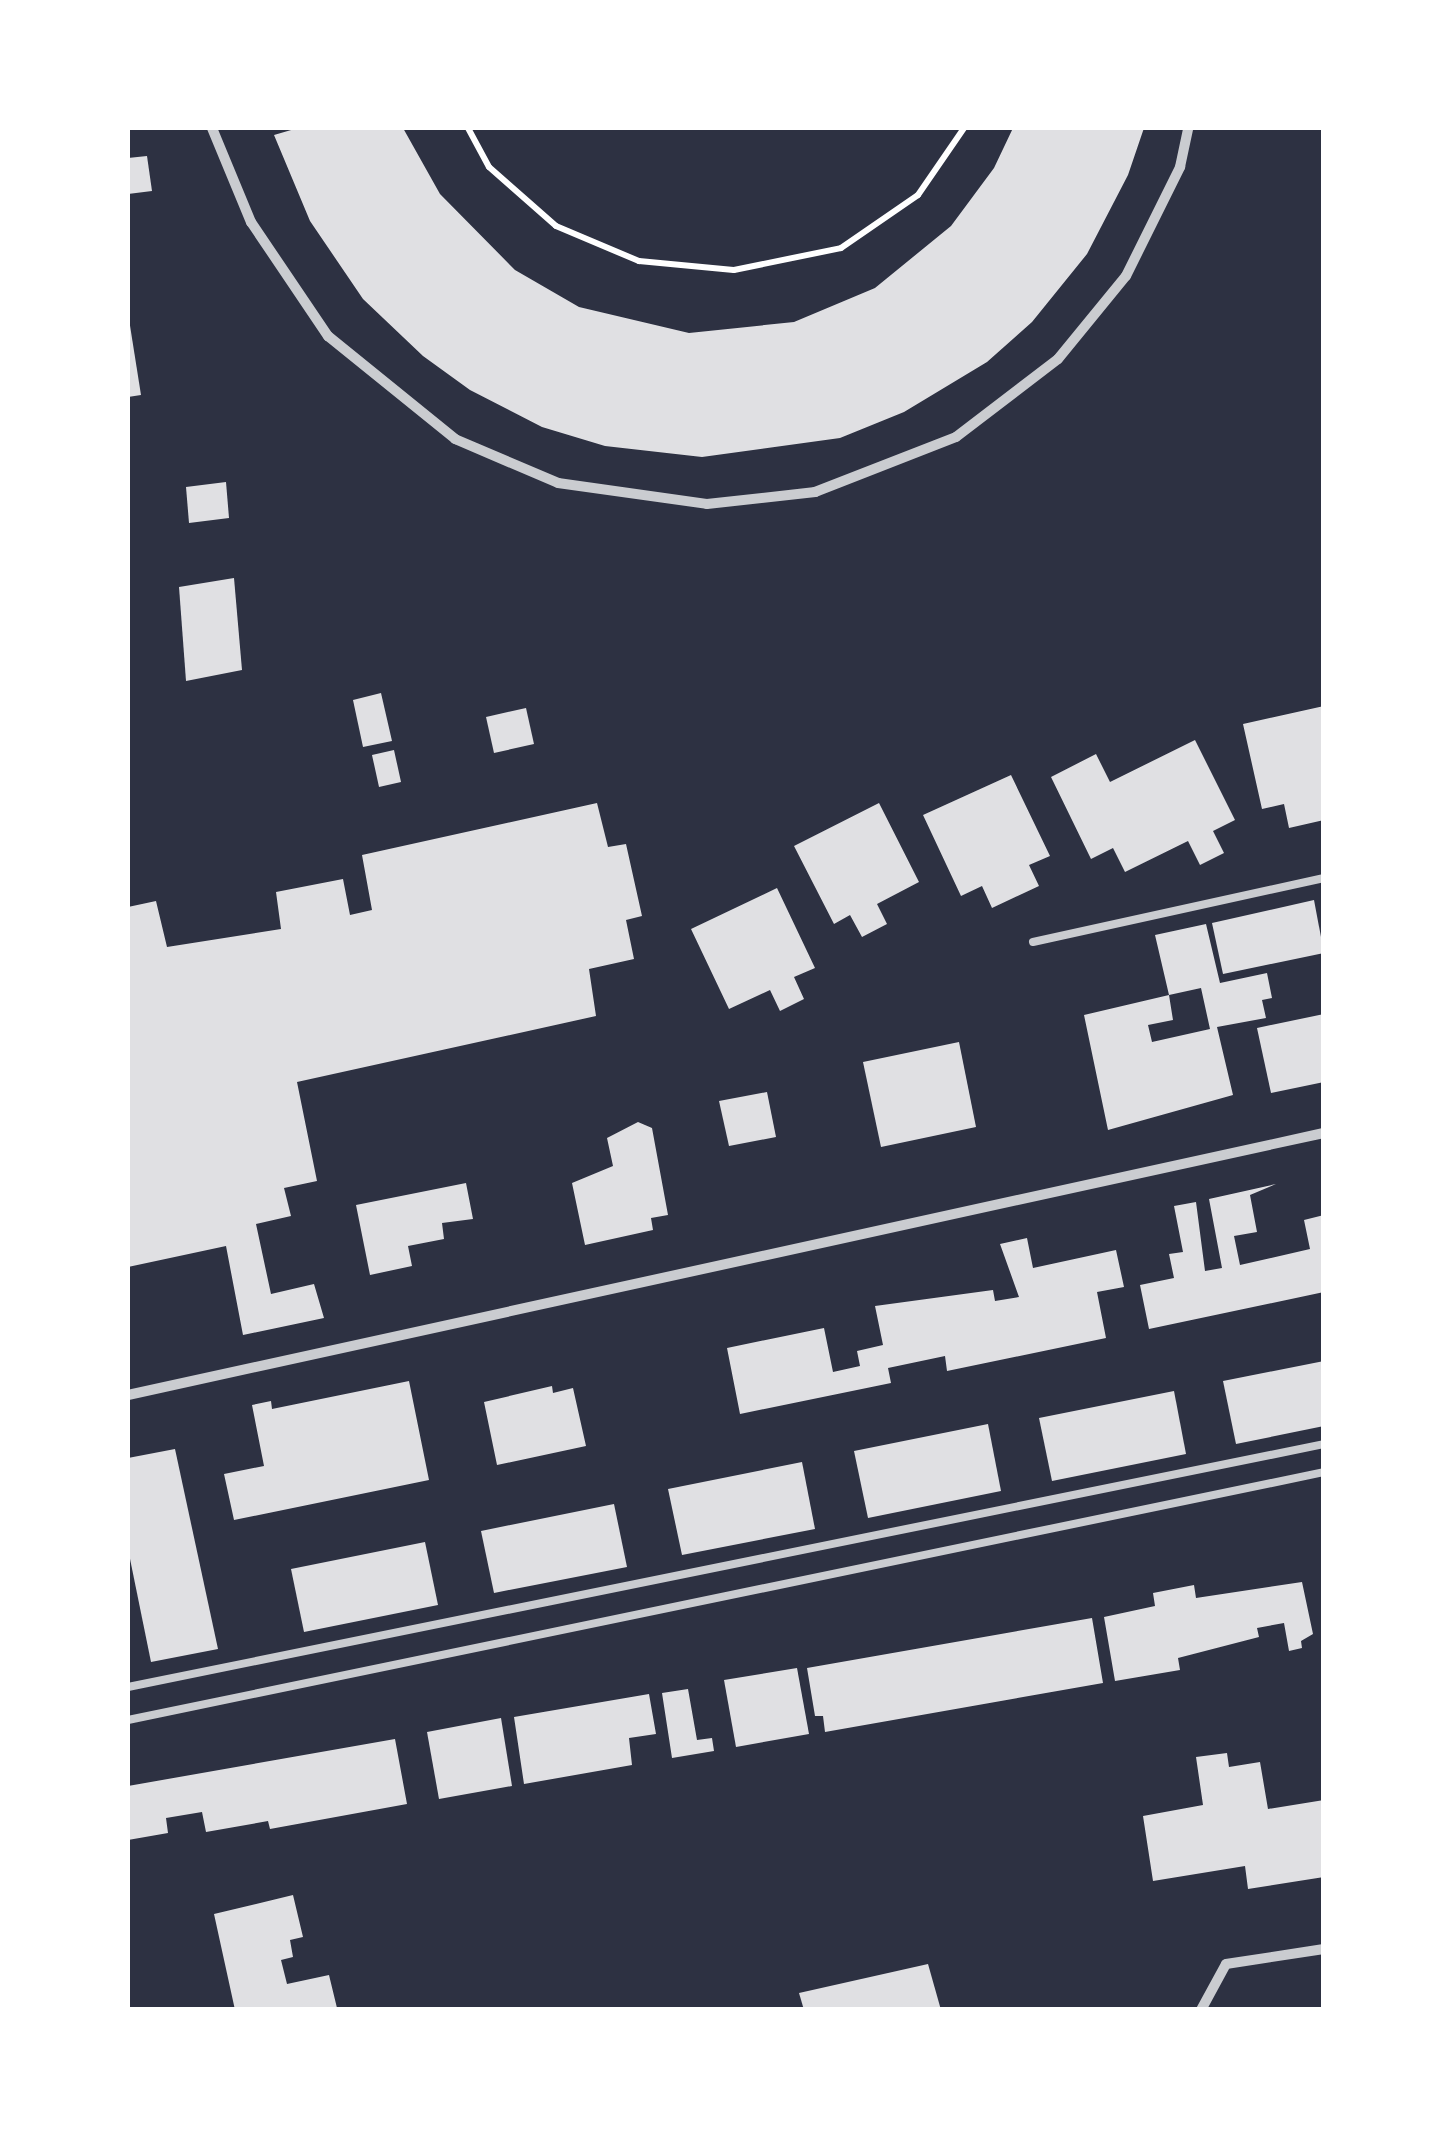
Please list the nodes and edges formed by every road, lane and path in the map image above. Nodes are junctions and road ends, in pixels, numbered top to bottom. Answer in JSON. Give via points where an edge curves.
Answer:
{"nodes":[{"id":1,"x":212,"y":128,"type":"edge"},
{"id":2,"x":468,"y":128,"type":"edge"},
{"id":3,"x":964,"y":128,"type":"edge"},
{"id":4,"x":1188,"y":128,"type":"edge"},
{"id":5,"x":1324,"y":878,"type":"edge"},
{"id":6,"x":1033,"y":942,"type":"dead end"},
{"id":7,"x":1324,"y":1133,"type":"edge"},
{"id":8,"x":128,"y":1396,"type":"edge"},
{"id":9,"x":1324,"y":1444,"type":"edge"},
{"id":10,"x":1324,"y":1472,"type":"edge"},
{"id":11,"x":128,"y":1687,"type":"edge"},
{"id":12,"x":128,"y":1720,"type":"edge"},
{"id":13,"x":1324,"y":1950,"type":"edge"},
{"id":14,"x":1200,"y":2010,"type":"edge"}],
"edges":[{"from":1,"to":4,"type":"street","via":[[251,222],[328,336],[454,439],[558,483],[708,504],[816,492],[956,438],[1058,359],[1126,276],[1180,167]]},
{"from":2,"to":3,"type":"path","via":[[489,167],[556,226],[638,261],[734,270],[841,248],[918,194]]},
{"from":5,"to":6,"type":"lane"},
{"from":7,"to":8,"type":"street"},
{"from":9,"to":11,"type":"lane"},
{"from":10,"to":12,"type":"lane"},
{"from":13,"to":14,"type":"street","via":[[1226,1964]]}]}
